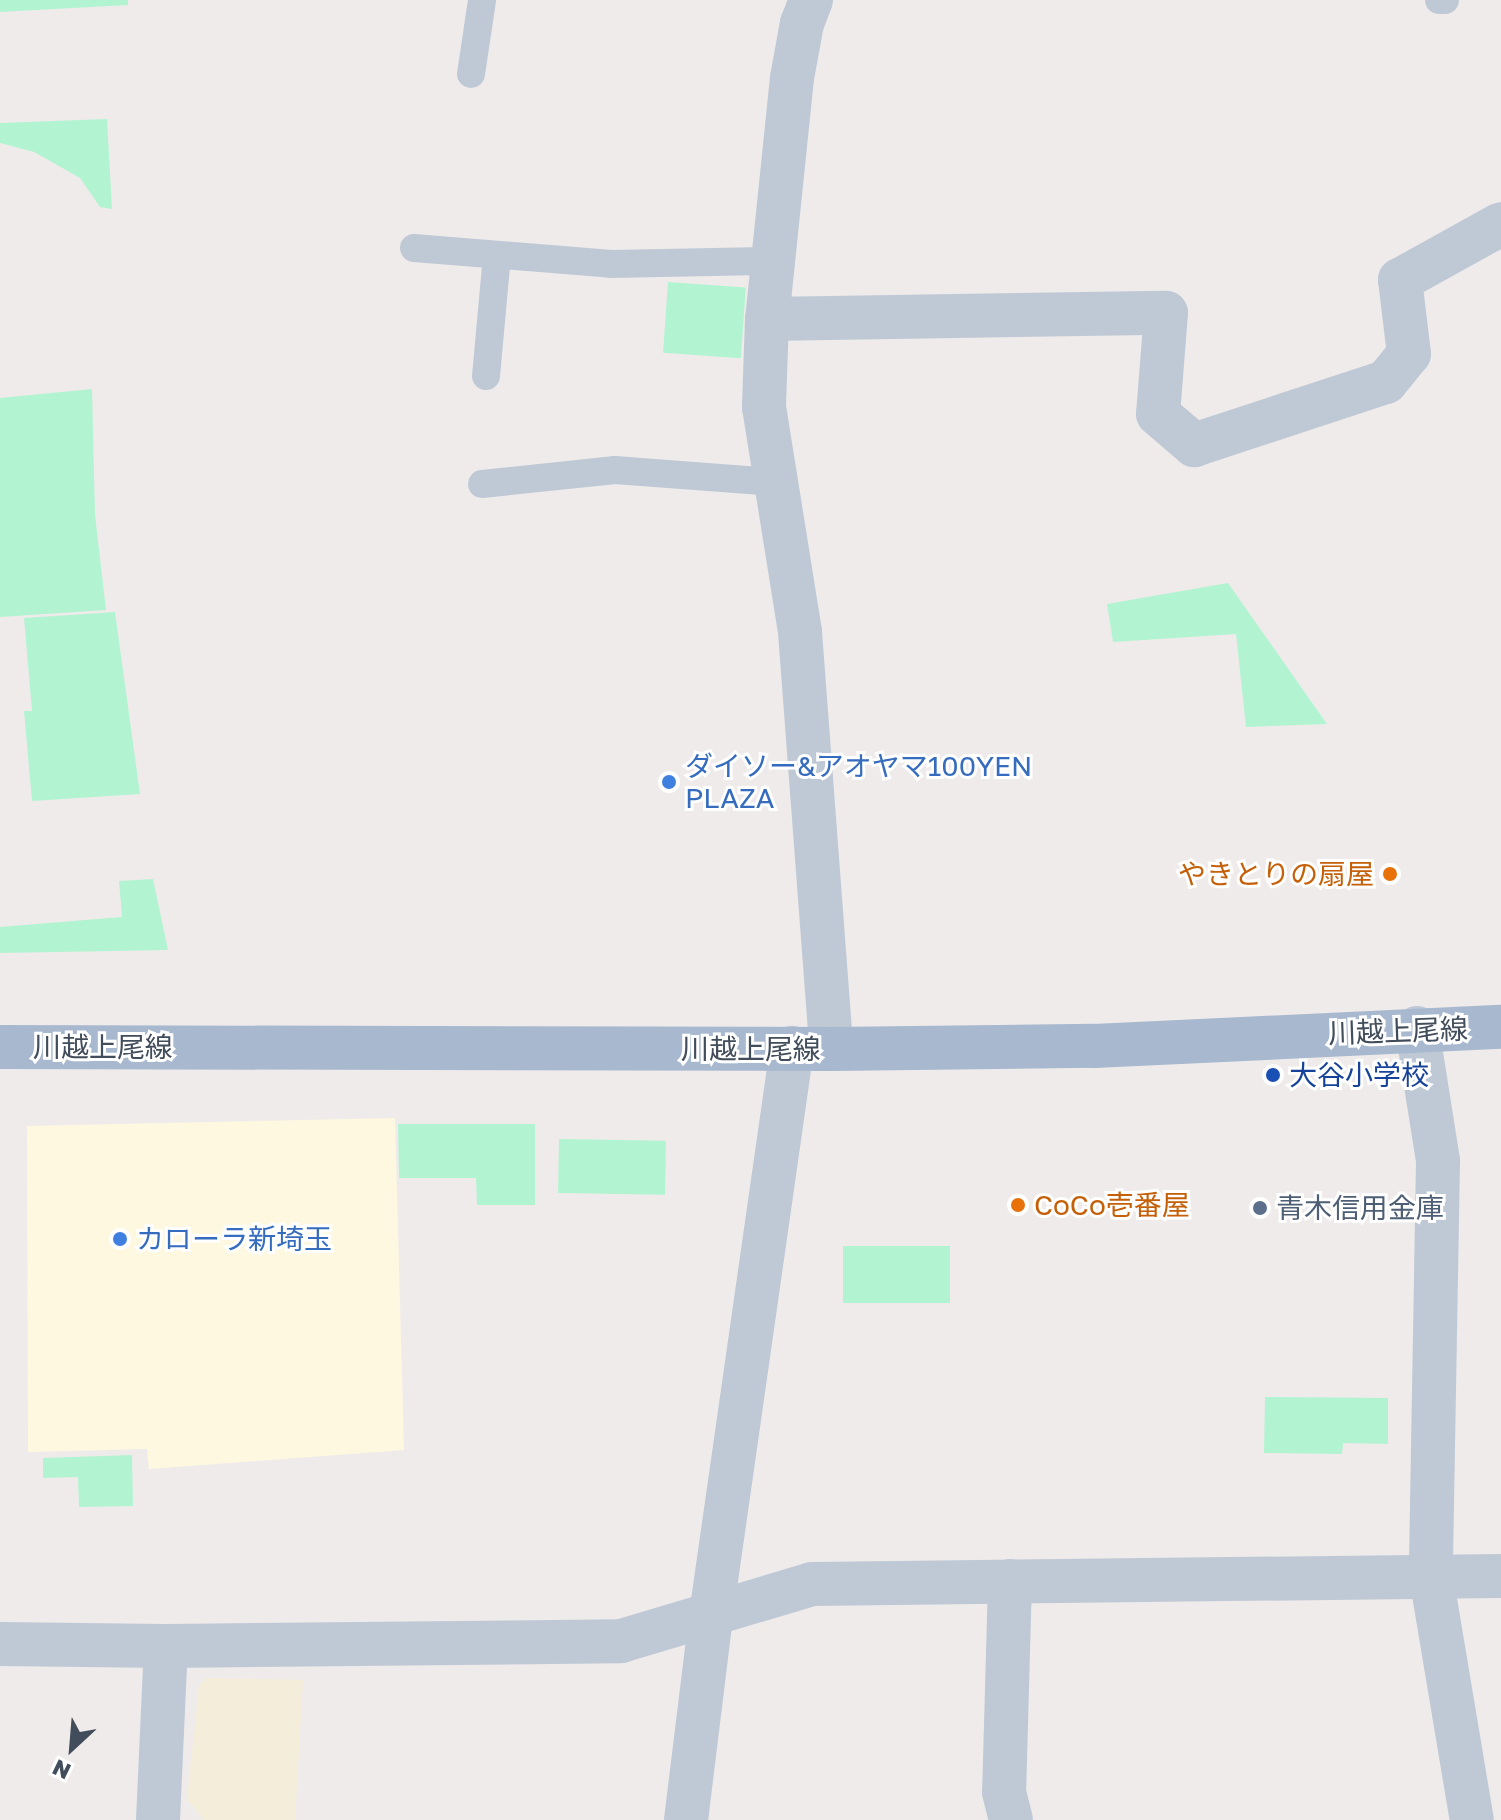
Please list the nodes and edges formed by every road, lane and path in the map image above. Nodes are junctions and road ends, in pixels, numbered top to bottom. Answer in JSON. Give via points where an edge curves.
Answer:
{"nodes":[{"id":1,"x":482,"y":0,"type":"edge"},
{"id":2,"x":811,"y":0,"type":"edge"},
{"id":3,"x":471,"y":74,"type":"dead end"},
{"id":4,"x":1501,"y":224,"type":"edge"},
{"id":5,"x":414,"y":248,"type":"dead end"},
{"id":6,"x":497,"y":255,"type":"junction"},
{"id":7,"x":772,"y":261,"type":"junction"},
{"id":8,"x":767,"y":319,"type":"junction"},
{"id":9,"x":486,"y":376,"type":"dead end"},
{"id":10,"x":775,"y":482,"type":"junction"},
{"id":11,"x":482,"y":484,"type":"dead end"},
{"id":12,"x":1501,"y":1027,"type":"edge"},
{"id":13,"x":1417,"y":1028,"type":"junction"},
{"id":14,"x":0,"y":1047,"type":"edge"},
{"id":15,"x":811,"y":1049,"type":"junction"},
{"id":16,"x":1431,"y":1576,"type":"junction"},
{"id":17,"x":1501,"y":1576,"type":"edge"},
{"id":18,"x":1010,"y":1581,"type":"junction"},
{"id":19,"x":711,"y":1615,"type":"junction"},
{"id":20,"x":0,"y":1644,"type":"edge"},
{"id":21,"x":166,"y":1646,"type":"junction"},
{"id":22,"x":158,"y":1820,"type":"edge"},
{"id":23,"x":686,"y":1820,"type":"edge"},
{"id":24,"x":1011,"y":1820,"type":"edge"},
{"id":25,"x":1472,"y":1820,"type":"edge"}],
"edges":[{"from":1,"to":3,"type":"lane"},
{"from":2,"to":7,"type":"street","via":[[792,78]]},
{"from":4,"to":8,"type":"street","via":[[1400,280],[1409,354],[1386,382],[1194,445],[1158,414],[1166,313]]},
{"from":5,"to":6,"type":"lane"},
{"from":6,"to":7,"type":"lane","via":[[611,264]]},
{"from":6,"to":9,"type":"lane"},
{"from":7,"to":8,"type":"street"},
{"from":8,"to":10,"type":"street","via":[[764,407]]},
{"from":10,"to":11,"type":"lane","via":[[615,470]]},
{"from":10,"to":15,"type":"street","via":[[800,632]]},
{"from":12,"to":13,"type":"main road","name":"川越上尾線"},
{"from":13,"to":15,"type":"main road","name":"川越上尾線","via":[[1094,1046]]},
{"from":13,"to":16,"type":"street","via":[[1438,1161]]},
{"from":14,"to":15,"type":"main road","name":"川越上尾線"},
{"from":15,"to":19,"type":"street"},
{"from":16,"to":17,"type":"street"},
{"from":16,"to":18,"type":"street"},
{"from":16,"to":25,"type":"street"},
{"from":18,"to":19,"type":"street","via":[[812,1584]]},
{"from":18,"to":24,"type":"street","via":[[1004,1792]]},
{"from":19,"to":21,"type":"street","via":[[621,1641]]},
{"from":19,"to":23,"type":"street"},
{"from":20,"to":21,"type":"street"},
{"from":21,"to":22,"type":"street"}]}
